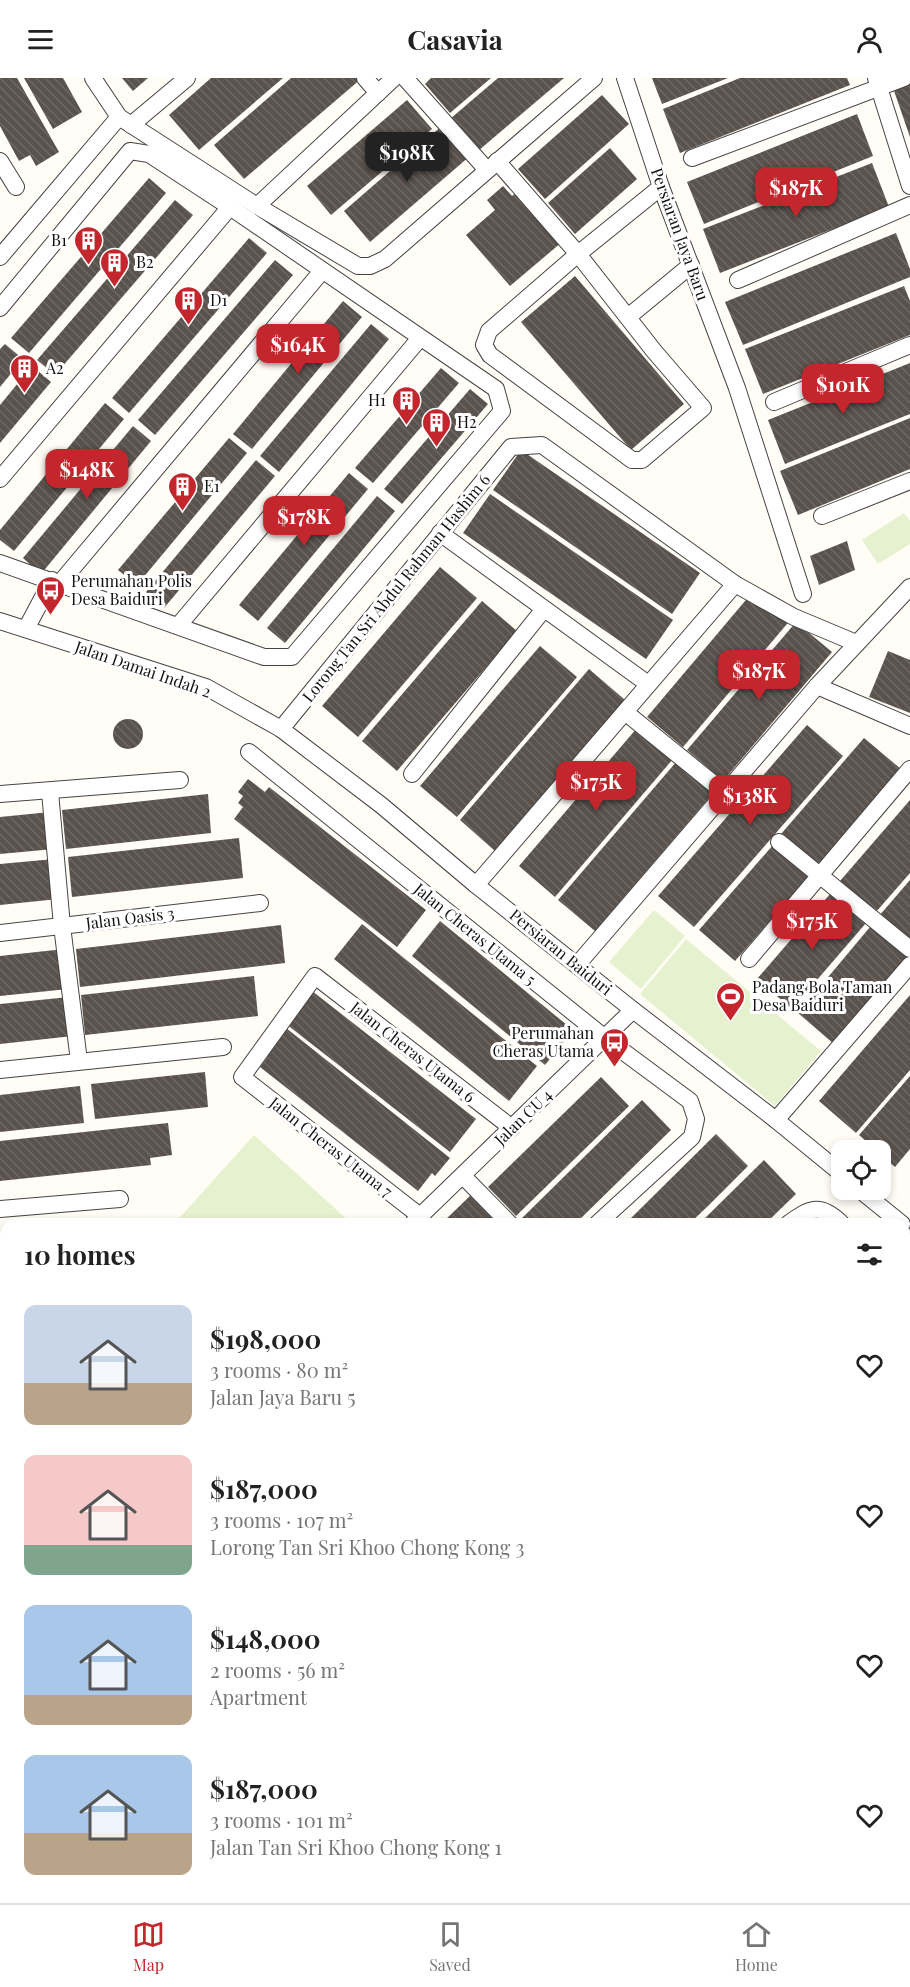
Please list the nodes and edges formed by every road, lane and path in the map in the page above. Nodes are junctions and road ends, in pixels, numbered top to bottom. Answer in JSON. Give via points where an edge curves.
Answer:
{"nodes":[{"id":1,"x":93,"y":78,"type":"edge"},
{"id":2,"x":187,"y":78,"type":"edge"},
{"id":3,"x":365,"y":78,"type":"edge"},
{"id":4,"x":394,"y":78,"type":"edge"},
{"id":5,"x":405,"y":78,"type":"edge"},
{"id":6,"x":594,"y":78,"type":"edge"},
{"id":7,"x":625,"y":78,"type":"edge"},
{"id":8,"x":904,"y":78,"type":"edge"},
{"id":9,"x":878,"y":83,"type":"edge"},
{"id":10,"x":378,"y":93,"type":"junction"},
{"id":11,"x":125,"y":121,"type":"junction"},
{"id":12,"x":692,"y":158,"type":"dead end"},
{"id":13,"x":0,"y":160,"type":"edge"},
{"id":14,"x":492,"y":166,"type":"junction"},
{"id":15,"x":910,"y":186,"type":"edge"},
{"id":16,"x":16,"y":187,"type":"dead end"},
{"id":17,"x":661,"y":187,"type":"junction"},
{"id":18,"x":910,"y":205,"type":"edge"},
{"id":19,"x":257,"y":206,"type":"junction"},
{"id":20,"x":230,"y":207,"type":"junction"},
{"id":21,"x":578,"y":254,"type":"junction"},
{"id":22,"x":0,"y":257,"type":"edge"},
{"id":23,"x":691,"y":265,"type":"junction"},
{"id":24,"x":322,"y":271,"type":"junction"},
{"id":25,"x":738,"y":280,"type":"dead end"},
{"id":26,"x":0,"y":308,"type":"edge"},
{"id":27,"x":628,"y":317,"type":"junction"},
{"id":28,"x":420,"y":338,"type":"junction"},
{"id":29,"x":910,"y":345,"type":"edge"},
{"id":30,"x":774,"y":402,"type":"dead end"},
{"id":31,"x":0,"y":479,"type":"edge"},
{"id":32,"x":910,"y":481,"type":"edge"},
{"id":33,"x":822,"y":516,"type":"dead end"},
{"id":34,"x":440,"y":533,"type":"junction"},
{"id":35,"x":0,"y":563,"type":"edge"},
{"id":36,"x":56,"y":582,"type":"junction"},
{"id":37,"x":735,"y":584,"type":"junction"},
{"id":38,"x":910,"y":587,"type":"edge"},
{"id":39,"x":804,"y":594,"type":"dead end"},
{"id":40,"x":544,"y":609,"type":"junction"},
{"id":41,"x":0,"y":621,"type":"edge"},
{"id":42,"x":178,"y":626,"type":"junction"},
{"id":43,"x":26,"y":629,"type":"junction"},
{"id":44,"x":856,"y":643,"type":"junction"},
{"id":45,"x":648,"y":684,"type":"junction"},
{"id":46,"x":817,"y":686,"type":"junction"},
{"id":47,"x":625,"y":712,"type":"junction"},
{"id":48,"x":910,"y":726,"type":"edge"},
{"id":49,"x":281,"y":729,"type":"junction"},
{"id":50,"x":249,"y":752,"type":"dead end"},
{"id":51,"x":910,"y":769,"type":"edge"},
{"id":52,"x":412,"y":774,"type":"dead end"},
{"id":53,"x":180,"y":780,"type":"dead end"},
{"id":54,"x":50,"y":792,"type":"junction"},
{"id":55,"x":725,"y":793,"type":"junction"},
{"id":56,"x":0,"y":794,"type":"edge"},
{"id":57,"x":779,"y":842,"type":"dead end"},
{"id":58,"x":820,"y":875,"type":"junction"},
{"id":59,"x":476,"y":885,"type":"junction"},
{"id":60,"x":260,"y":903,"type":"dead end"},
{"id":61,"x":62,"y":926,"type":"junction"},
{"id":62,"x":0,"y":933,"type":"edge"},
{"id":63,"x":910,"y":949,"type":"edge"},
{"id":64,"x":749,"y":959,"type":"dead end"},
{"id":65,"x":577,"y":965,"type":"junction"},
{"id":66,"x":908,"y":970,"type":"edge"},
{"id":67,"x":315,"y":976,"type":"joint"},
{"id":68,"x":633,"y":1010,"type":"junction"},
{"id":69,"x":605,"y":1038,"type":"junction"},
{"id":70,"x":223,"y":1047,"type":"dead end"},
{"id":71,"x":80,"y":1062,"type":"junction"},
{"id":72,"x":0,"y":1070,"type":"edge"},
{"id":73,"x":776,"y":1120,"type":"junction"},
{"id":74,"x":512,"y":1128,"type":"junction"},
{"id":75,"x":831,"y":1165,"type":"edge"},
{"id":76,"x":463,"y":1176,"type":"junction"},
{"id":77,"x":120,"y":1199,"type":"dead end"},
{"id":78,"x":872,"y":1200,"type":"edge"},
{"id":79,"x":0,"y":1209,"type":"edge"},
{"id":80,"x":414,"y":1218,"type":"edge"},
{"id":81,"x":418,"y":1218,"type":"edge"},
{"id":82,"x":504,"y":1218,"type":"edge"},
{"id":83,"x":604,"y":1218,"type":"edge"},
{"id":84,"x":796,"y":1218,"type":"edge"},
{"id":85,"x":836,"y":1218,"type":"edge"},
{"id":86,"x":894,"y":1218,"type":"edge"}],
"edges":[{"from":1,"to":11,"type":"street"},
{"from":2,"to":11,"type":"street"},
{"from":3,"to":10,"type":"street"},
{"from":4,"to":10,"type":"street"},
{"from":5,"to":14,"type":"street"},
{"from":6,"to":14,"type":"street"},
{"from":7,"to":17,"type":"street","name":"Persiaran Jaya Baru"},
{"from":8,"to":9,"type":"street"},
{"from":9,"to":12,"type":"street"},
{"from":9,"to":15,"type":"street"},
{"from":10,"to":19,"type":"street"},
{"from":11,"to":19,"type":"street"},
{"from":11,"to":22,"type":"street"},
{"from":13,"to":16,"type":"street"},
{"from":14,"to":19,"type":"street","via":[[385,260],[370,266],[358,266]]},
{"from":14,"to":21,"type":"street"},
{"from":17,"to":21,"type":"street"},
{"from":17,"to":23,"type":"street","name":"Persiaran Jaya Baru"},
{"from":18,"to":25,"type":"street"},
{"from":20,"to":24,"type":"street"},
{"from":20,"to":26,"type":"street","via":[[149,154],[130,151]]},
{"from":20,"to":31,"type":"street"},
{"from":21,"to":27,"type":"street"},
{"from":21,"to":27,"type":"street","via":[[489,331],[484,345],[490,355],[632,460],[642,460],[703,408]]},
{"from":23,"to":27,"type":"street"},
{"from":23,"to":39,"type":"street","name":"Persiaran Jaya Baru","via":[[737,388]]},
{"from":24,"to":28,"type":"street"},
{"from":24,"to":36,"type":"street"},
{"from":28,"to":42,"type":"street"},
{"from":28,"to":42,"type":"street","via":[[496,389],[502,411],[292,657],[264,657]]},
{"from":29,"to":30,"type":"street"},
{"from":32,"to":33,"type":"street"},
{"from":34,"to":37,"type":"street","name":"Lorong Tan Sri Abdul Rahman Hashim 6","via":[[512,447],[542,445]]},
{"from":34,"to":40,"type":"street"},
{"from":34,"to":49,"type":"street","name":"Lorong Tan Sri Abdul Rahman Hashim 6"},
{"from":35,"to":36,"type":"street"},
{"from":36,"to":42,"type":"street"},
{"from":36,"to":43,"type":"street"},
{"from":37,"to":44,"type":"street","via":[[794,617]]},
{"from":37,"to":45,"type":"street"},
{"from":38,"to":44,"type":"street"},
{"from":40,"to":45,"type":"street"},
{"from":40,"to":52,"type":"street"},
{"from":41,"to":43,"type":"street","name":"Jalan Damai Indah 2"},
{"from":43,"to":49,"type":"street","name":"Jalan Damai Indah 2","via":[[206,687]]},
{"from":44,"to":46,"type":"street"},
{"from":45,"to":47,"type":"street"},
{"from":46,"to":48,"type":"street"},
{"from":46,"to":55,"type":"street"},
{"from":47,"to":55,"type":"street"},
{"from":47,"to":59,"type":"street"},
{"from":49,"to":59,"type":"street","name":"Persiaran Baiduri","via":[[381,805]]},
{"from":50,"to":69,"type":"street","name":"Jalan Cheras Utama 5"},
{"from":51,"to":58,"type":"street"},
{"from":53,"to":54,"type":"street"},
{"from":54,"to":56,"type":"street"},
{"from":54,"to":61,"type":"street"},
{"from":55,"to":65,"type":"street"},
{"from":57,"to":58,"type":"street"},
{"from":58,"to":63,"type":"street"},
{"from":58,"to":64,"type":"street"},
{"from":59,"to":65,"type":"street","name":"Persiaran Baiduri"},
{"from":60,"to":61,"type":"street","name":"Jalan Oasis 3"},
{"from":61,"to":62,"type":"street","name":"Jalan Oasis 3"},
{"from":61,"to":71,"type":"street"},
{"from":65,"to":68,"type":"street","name":"Persiaran Baiduri"},
{"from":66,"to":73,"type":"street"},
{"from":67,"to":74,"type":"street","name":"Jalan Cheras Utama 6"},
{"from":67,"to":80,"type":"street","name":"Jalan Cheras Utama 7","via":[[242,1077]]},
{"from":68,"to":69,"type":"street","name":"Jalan CU 4"},
{"from":68,"to":73,"type":"street","name":"Persiaran Baiduri"},
{"from":69,"to":74,"type":"street","name":"Jalan CU 4"},
{"from":69,"to":83,"type":"street","name":"Jalan Cheras Utama 5","via":[[690,1101],[696,1119],[692,1137]]},
{"from":70,"to":71,"type":"street"},
{"from":71,"to":72,"type":"street"},
{"from":73,"to":75,"type":"street","name":"Persiaran Baiduri"},
{"from":74,"to":76,"type":"street","name":"Jalan CU 4"},
{"from":76,"to":81,"type":"street","name":"Jalan CU 4"},
{"from":76,"to":82,"type":"street"},
{"from":77,"to":79,"type":"street"},
{"from":78,"to":86,"type":"street"},
{"from":84,"to":85,"type":"street","via":[[818,1209]]}]}
